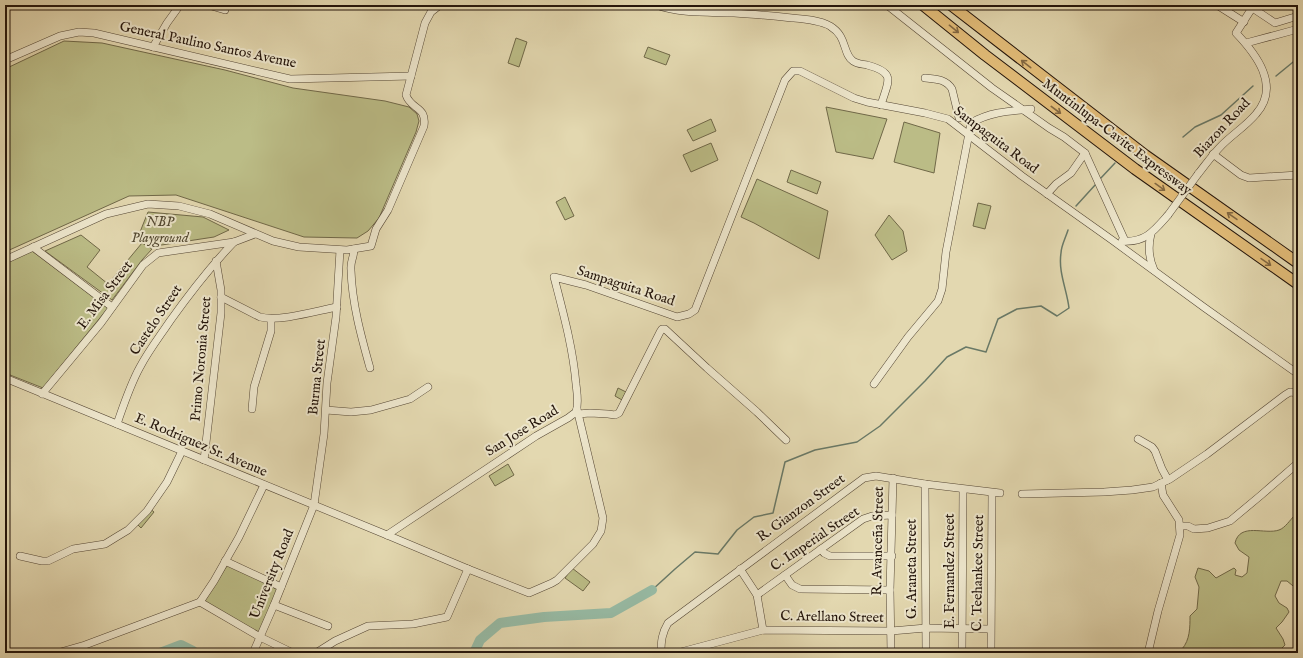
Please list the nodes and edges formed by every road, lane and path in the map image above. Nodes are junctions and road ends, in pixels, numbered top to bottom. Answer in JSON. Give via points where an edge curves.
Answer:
{"nodes":[{"id":1,"x":180,"y":5,"type":"edge"},
{"id":2,"x":208,"y":5,"type":"edge"},
{"id":3,"x":440,"y":5,"type":"edge"},
{"id":4,"x":656,"y":5,"type":"edge"},
{"id":5,"x":887,"y":5,"type":"edge"},
{"id":6,"x":924,"y":5,"type":"edge"},
{"id":7,"x":951,"y":5,"type":"edge"},
{"id":8,"x":1217,"y":5,"type":"edge"},
{"id":9,"x":1251,"y":6,"type":"edge"},
{"id":10,"x":225,"y":10,"type":"dead end"},
{"id":11,"x":1298,"y":16,"type":"edge"},
{"id":12,"x":1244,"y":22,"type":"junction"},
{"id":13,"x":1298,"y":29,"type":"edge"},
{"id":14,"x":1246,"y":43,"type":"junction"},
{"id":15,"x":152,"y":47,"type":"junction"},
{"id":16,"x":5,"y":60,"type":"edge"},
{"id":17,"x":411,"y":76,"type":"junction"},
{"id":18,"x":925,"y":78,"type":"dead end"},
{"id":19,"x":881,"y":105,"type":"junction"},
{"id":20,"x":1031,"y":109,"type":"dead end"},
{"id":21,"x":1023,"y":110,"type":"junction"},
{"id":22,"x":959,"y":118,"type":"junction"},
{"id":23,"x":952,"y":123,"type":"junction"},
{"id":24,"x":971,"y":123,"type":"junction"},
{"id":25,"x":968,"y":135,"type":"junction"},
{"id":26,"x":1085,"y":153,"type":"junction"},
{"id":27,"x":1213,"y":154,"type":"junction"},
{"id":28,"x":1298,"y":175,"type":"edge"},
{"id":29,"x":1047,"y":194,"type":"junction"},
{"id":30,"x":255,"y":234,"type":"junction"},
{"id":31,"x":1152,"y":234,"type":"junction"},
{"id":32,"x":1112,"y":240,"type":"junction"},
{"id":33,"x":1125,"y":241,"type":"junction"},
{"id":34,"x":234,"y":242,"type":"junction"},
{"id":35,"x":33,"y":247,"type":"junction"},
{"id":36,"x":354,"y":249,"type":"junction"},
{"id":37,"x":340,"y":250,"type":"junction"},
{"id":38,"x":5,"y":260,"type":"edge"},
{"id":39,"x":216,"y":261,"type":"junction"},
{"id":40,"x":1298,"y":263,"type":"edge"},
{"id":41,"x":1155,"y":272,"type":"junction"},
{"id":42,"x":554,"y":277,"type":"joint"},
{"id":43,"x":1298,"y":284,"type":"edge"},
{"id":44,"x":221,"y":297,"type":"junction"},
{"id":45,"x":112,"y":307,"type":"junction"},
{"id":46,"x":337,"y":307,"type":"junction"},
{"id":47,"x":271,"y":319,"type":"junction"},
{"id":48,"x":370,"y":368,"type":"dead end"},
{"id":49,"x":1298,"y":374,"type":"edge"},
{"id":50,"x":5,"y":378,"type":"edge"},
{"id":51,"x":874,"y":384,"type":"dead end"},
{"id":52,"x":428,"y":387,"type":"dead end"},
{"id":53,"x":1298,"y":393,"type":"edge"},
{"id":54,"x":42,"y":394,"type":"junction"},
{"id":55,"x":252,"y":410,"type":"dead end"},
{"id":56,"x":326,"y":410,"type":"junction"},
{"id":57,"x":577,"y":411,"type":"junction"},
{"id":58,"x":117,"y":424,"type":"junction"},
{"id":59,"x":1138,"y":439,"type":"dead end"},
{"id":60,"x":786,"y":440,"type":"dead end"},
{"id":61,"x":182,"y":451,"type":"junction"},
{"id":62,"x":204,"y":460,"type":"junction"},
{"id":63,"x":1298,"y":463,"type":"edge"},
{"id":64,"x":893,"y":478,"type":"junction"},
{"id":65,"x":1165,"y":482,"type":"junction"},
{"id":66,"x":925,"y":484,"type":"junction"},
{"id":67,"x":264,"y":485,"type":"junction"},
{"id":68,"x":963,"y":490,"type":"junction"},
{"id":69,"x":992,"y":493,"type":"junction"},
{"id":70,"x":1000,"y":493,"type":"dead end"},
{"id":71,"x":1022,"y":494,"type":"dead end"},
{"id":72,"x":314,"y":505,"type":"junction"},
{"id":73,"x":892,"y":516,"type":"junction"},
{"id":74,"x":1180,"y":526,"type":"junction"},
{"id":75,"x":387,"y":535,"type":"junction"},
{"id":76,"x":821,"y":549,"type":"junction"},
{"id":77,"x":20,"y":556,"type":"dead end"},
{"id":78,"x":892,"y":556,"type":"junction"},
{"id":79,"x":225,"y":561,"type":"junction"},
{"id":80,"x":468,"y":569,"type":"junction"},
{"id":81,"x":740,"y":569,"type":"junction"},
{"id":82,"x":784,"y":575,"type":"junction"},
{"id":83,"x":280,"y":587,"type":"junction"},
{"id":84,"x":890,"y":590,"type":"junction"},
{"id":85,"x":757,"y":595,"type":"junction"},
{"id":86,"x":200,"y":602,"type":"junction"},
{"id":87,"x":274,"y":605,"type":"junction"},
{"id":88,"x":328,"y":626,"type":"dead end"},
{"id":89,"x":926,"y":628,"type":"junction"},
{"id":90,"x":962,"y":628,"type":"junction"},
{"id":91,"x":990,"y":629,"type":"junction"},
{"id":92,"x":763,"y":630,"type":"junction"},
{"id":93,"x":891,"y":631,"type":"junction"},
{"id":94,"x":260,"y":637,"type":"junction"},
{"id":95,"x":695,"y":651,"type":"edge"},
{"id":96,"x":57,"y":653,"type":"edge"},
{"id":97,"x":253,"y":653,"type":"edge"},
{"id":98,"x":293,"y":653,"type":"edge"},
{"id":99,"x":316,"y":653,"type":"edge"},
{"id":100,"x":660,"y":653,"type":"edge"},
{"id":101,"x":677,"y":653,"type":"edge"},
{"id":102,"x":891,"y":653,"type":"edge"},
{"id":103,"x":926,"y":653,"type":"edge"},
{"id":104,"x":962,"y":653,"type":"edge"},
{"id":105,"x":990,"y":653,"type":"edge"},
{"id":106,"x":1148,"y":653,"type":"edge"}],
"edges":[{"from":1,"to":15,"type":"street"},
{"from":2,"to":10,"type":"street"},
{"from":3,"to":17,"type":"street","via":[[433,9],[428,17]]},
{"from":4,"to":19,"type":"street","via":[[688,12],[798,18],[829,25],[841,35],[847,53],[853,61],[878,68],[888,76]]},
{"from":5,"to":21,"type":"street"},
{"from":6,"to":43,"type":"highway","name":"Muntinlupa-Cavite Expressway","one_way":true,"via":[[991,60],[1135,169]]},
{"from":40,"to":7,"type":"highway","name":"Muntinlupa-Cavite Expressway","one_way":true,"via":[[1145,155]]},
{"from":8,"to":12,"type":"street"},
{"from":9,"to":11,"type":"street","via":[[1275,23]]},
{"from":9,"to":12,"type":"street"},
{"from":12,"to":14,"type":"street","name":"Biazon Road","via":[[1236,33]]},
{"from":13,"to":14,"type":"street"},
{"from":14,"to":27,"type":"street","name":"Biazon Road","via":[[1262,68],[1266,87],[1265,97],[1257,114]]},
{"from":15,"to":16,"type":"street","name":"General Paulino Santos Avenue","via":[[94,33],[79,32],[60,36]]},
{"from":15,"to":17,"type":"street","name":"General Paulino Santos Avenue","via":[[290,79]]},
{"from":17,"to":36,"type":"street","via":[[406,95],[410,103],[424,115],[424,126],[388,210],[376,229],[371,246]]},
{"from":18,"to":22,"type":"street","via":[[942,80],[950,86]]},
{"from":19,"to":23,"type":"street","name":"Sampaguita Road","via":[[944,117]]},
{"from":19,"to":42,"type":"street","name":"Sampaguita Road","via":[[854,98],[800,72],[793,71],[787,77],[698,306],[692,313],[677,317],[586,285]]},
{"from":20,"to":21,"type":"street"},
{"from":21,"to":24,"type":"street","via":[[996,112]]},
{"from":21,"to":26,"type":"street"},
{"from":22,"to":23,"type":"street"},
{"from":22,"to":24,"type":"street"},
{"from":23,"to":25,"type":"street","name":"Sampaguita Road"},
{"from":24,"to":25,"type":"street"},
{"from":25,"to":29,"type":"street","name":"Sampaguita Road"},
{"from":25,"to":51,"type":"street","via":[[938,301]]},
{"from":26,"to":29,"type":"street","via":[[1071,172]]},
{"from":26,"to":33,"type":"street"},
{"from":27,"to":28,"type":"street","via":[[1240,175],[1249,178]]},
{"from":27,"to":31,"type":"street","name":"Biazon Road","bridge":true},
{"from":29,"to":32,"type":"street","name":"Sampaguita Road"},
{"from":30,"to":34,"type":"street","name":"E. Misa Street"},
{"from":30,"to":35,"type":"street","via":[[210,214],[179,206],[148,204],[106,214]]},
{"from":30,"to":37,"type":"street","via":[[299,247]]},
{"from":31,"to":33,"type":"street"},
{"from":31,"to":41,"type":"street","via":[[1150,261]]},
{"from":32,"to":33,"type":"street"},
{"from":32,"to":41,"type":"street","name":"Sampaguita Road"},
{"from":34,"to":39,"type":"street","name":"Castelo Street"},
{"from":34,"to":45,"type":"street","name":"E. Misa Street","via":[[158,253],[143,265]]},
{"from":35,"to":38,"type":"street"},
{"from":35,"to":45,"type":"street"},
{"from":36,"to":37,"type":"street"},
{"from":36,"to":48,"type":"street","via":[[351,263],[353,291],[360,332]]},
{"from":37,"to":46,"type":"street","name":"Burma Street"},
{"from":39,"to":44,"type":"street","name":"Primo Noronia Street"},
{"from":39,"to":58,"type":"street","name":"Castelo Street","via":[[195,286],[139,367]]},
{"from":41,"to":49,"type":"street","name":"Sampaguita Road"},
{"from":42,"to":57,"type":"street","name":"San Jose Road","via":[[568,333],[575,374]]},
{"from":44,"to":47,"type":"street","via":[[260,317]]},
{"from":44,"to":62,"type":"street","name":"Primo Noronia Street","via":[[218,346]]},
{"from":45,"to":54,"type":"street","name":"E. Misa Street","via":[[101,324]]},
{"from":46,"to":47,"type":"street"},
{"from":46,"to":56,"type":"street","name":"Burma Street"},
{"from":47,"to":55,"type":"street","via":[[271,331],[254,387]]},
{"from":50,"to":54,"type":"street","name":"E. Rodriguez Sr. Avenue"},
{"from":52,"to":56,"type":"street","via":[[410,399],[371,410]]},
{"from":53,"to":65,"type":"street","via":[[1290,392],[1285,395]]},
{"from":54,"to":58,"type":"street","name":"E. Rodriguez Sr. Avenue"},
{"from":56,"to":72,"type":"street","name":"Burma Street"},
{"from":57,"to":60,"type":"street","via":[[617,415],[660,332],[665,329]]},
{"from":57,"to":75,"type":"street","name":"San Jose Road"},
{"from":57,"to":80,"type":"street","name":"E. Rodriguez Sr. Avenue","via":[[603,518],[601,531],[557,580],[532,592],[526,592]]},
{"from":58,"to":61,"type":"street","name":"E. Rodriguez Sr. Avenue"},
{"from":59,"to":65,"type":"street","via":[[1155,451]]},
{"from":61,"to":62,"type":"street","name":"E. Rodriguez Sr. Avenue"},
{"from":61,"to":77,"type":"street","via":[[167,482],[147,511],[128,530],[105,544],[73,549],[48,561]]},
{"from":62,"to":67,"type":"street","name":"E. Rodriguez Sr. Avenue"},
{"from":63,"to":74,"type":"street","via":[[1230,521],[1194,530],[1188,526]]},
{"from":64,"to":66,"type":"street","name":"R. Gianzon Street"},
{"from":64,"to":73,"type":"street","name":"R. Avanceña Street"},
{"from":64,"to":81,"type":"street","name":"R. Gianzon Street","via":[[864,478]]},
{"from":65,"to":71,"type":"street","via":[[1120,492]]},
{"from":65,"to":74,"type":"street","via":[[1163,495],[1179,520]]},
{"from":66,"to":68,"type":"street","name":"R. Gianzon Street"},
{"from":66,"to":89,"type":"street","name":"G. Araneta Street"},
{"from":67,"to":72,"type":"street","name":"E. Rodriguez Sr. Avenue"},
{"from":67,"to":79,"type":"street"},
{"from":68,"to":69,"type":"street","name":"R. Gianzon Street"},
{"from":68,"to":90,"type":"street","name":"E. Fernandez Street"},
{"from":69,"to":70,"type":"street","name":"R. Gianzon Street"},
{"from":69,"to":91,"type":"street","name":"C. Teehankee Street"},
{"from":72,"to":75,"type":"street","name":"E. Rodriguez Sr. Avenue"},
{"from":72,"to":83,"type":"street","name":"University Road"},
{"from":73,"to":76,"type":"street","name":"C. Imperial Street","via":[[872,516],[863,519]]},
{"from":73,"to":78,"type":"street","name":"R. Avanceña Street"},
{"from":74,"to":106,"type":"street","via":[[1180,535]]},
{"from":75,"to":80,"type":"street","name":"E. Rodriguez Sr. Avenue"},
{"from":76,"to":78,"type":"street","via":[[830,556]]},
{"from":76,"to":82,"type":"street","name":"C. Imperial Street"},
{"from":78,"to":84,"type":"street","name":"R. Avanceña Street"},
{"from":79,"to":83,"type":"street"},
{"from":79,"to":86,"type":"street"},
{"from":80,"to":99,"type":"street","via":[[447,617],[413,624],[368,626]]},
{"from":81,"to":85,"type":"street"},
{"from":81,"to":100,"type":"street","name":"R. Gianzon Street","via":[[668,623],[661,641]]},
{"from":82,"to":84,"type":"street","via":[[792,585],[800,589]]},
{"from":82,"to":85,"type":"street","name":"C. Imperial Street"},
{"from":83,"to":87,"type":"street","name":"University Road"},
{"from":84,"to":93,"type":"street","name":"R. Avanceña Street"},
{"from":85,"to":92,"type":"street"},
{"from":86,"to":94,"type":"street"},
{"from":86,"to":96,"type":"street"},
{"from":87,"to":88,"type":"street"},
{"from":87,"to":94,"type":"street","name":"University Road"},
{"from":89,"to":90,"type":"street","name":"C. Arellano Street"},
{"from":89,"to":93,"type":"street","name":"C. Arellano Street"},
{"from":89,"to":103,"type":"street","name":"G. Araneta Street"},
{"from":90,"to":91,"type":"street","name":"C. Arellano Street"},
{"from":90,"to":104,"type":"street","name":"E. Fernandez Street"},
{"from":91,"to":105,"type":"street","name":"C. Teehankee Street"},
{"from":92,"to":93,"type":"street","name":"C. Arellano Street"},
{"from":92,"to":95,"type":"street","name":"C. Arellano Street"},
{"from":93,"to":102,"type":"street","name":"R. Avanceña Street"},
{"from":94,"to":97,"type":"street","name":"University Road"},
{"from":94,"to":98,"type":"street"},
{"from":95,"to":101,"type":"street","name":"C. Arellano Street"}]}
